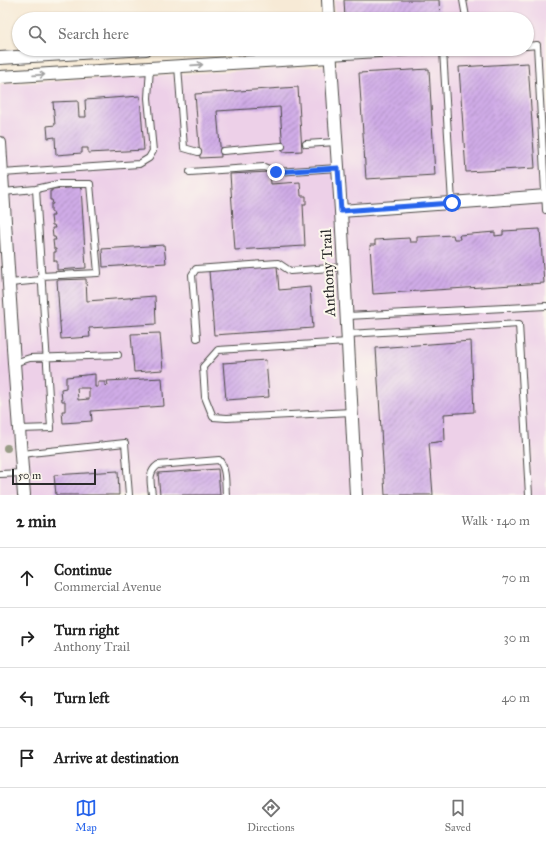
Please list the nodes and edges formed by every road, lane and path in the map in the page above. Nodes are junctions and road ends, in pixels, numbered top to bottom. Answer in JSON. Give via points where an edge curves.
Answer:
{"nodes":[{"id":1,"x":328,"y":0,"type":"edge"},
{"id":2,"x":463,"y":0,"type":"edge"},
{"id":3,"x":329,"y":12,"type":"edge"},
{"id":4,"x":465,"y":12,"type":"edge"},
{"id":5,"x":534,"y":45,"type":"edge"},
{"id":6,"x":32,"y":56,"type":"edge"},
{"id":7,"x":295,"y":56,"type":"edge"},
{"id":8,"x":330,"y":56,"type":"edge"},
{"id":9,"x":443,"y":56,"type":"edge"},
{"id":10,"x":0,"y":58,"type":"edge"},
{"id":11,"x":178,"y":66,"type":"junction"},
{"id":12,"x":150,"y":68,"type":"junction"},
{"id":13,"x":0,"y":77,"type":"edge"},
{"id":14,"x":336,"y":142,"type":"junction"},
{"id":15,"x":0,"y":143,"type":"edge"},
{"id":16,"x":306,"y":144,"type":"dead end"},
{"id":17,"x":282,"y":146,"type":"dead end"},
{"id":18,"x":223,"y":151,"type":"dead end"},
{"id":19,"x":198,"y":152,"type":"dead end"},
{"id":20,"x":338,"y":168,"type":"junction"},
{"id":21,"x":190,"y":172,"type":"dead end"},
{"id":22,"x":2,"y":173,"type":"junction"},
{"id":23,"x":36,"y":190,"type":"junction"},
{"id":24,"x":3,"y":192,"type":"junction"},
{"id":25,"x":546,"y":196,"type":"edge"},
{"id":26,"x":452,"y":203,"type":"junction"},
{"id":27,"x":546,"y":210,"type":"edge"},
{"id":28,"x":341,"y":211,"type":"junction"},
{"id":29,"x":344,"y":267,"type":"junction"},
{"id":30,"x":41,"y":278,"type":"junction"},
{"id":31,"x":10,"y":283,"type":"junction"},
{"id":32,"x":546,"y":306,"type":"edge"},
{"id":33,"x":347,"y":316,"type":"junction"},
{"id":34,"x":197,"y":338,"type":"dead end"},
{"id":35,"x":348,"y":338,"type":"junction"},
{"id":36,"x":118,"y":355,"type":"dead end"},
{"id":37,"x":46,"y":357,"type":"junction"},
{"id":38,"x":14,"y":363,"type":"junction"},
{"id":39,"x":352,"y":412,"type":"junction"},
{"id":40,"x":20,"y":429,"type":"junction"},
{"id":41,"x":21,"y":454,"type":"junction"},
{"id":42,"x":23,"y":472,"type":"junction"},
{"id":43,"x":0,"y":474,"type":"edge"},
{"id":44,"x":24,"y":495,"type":"edge"},
{"id":45,"x":129,"y":495,"type":"edge"},
{"id":46,"x":152,"y":495,"type":"edge"},
{"id":47,"x":226,"y":495,"type":"edge"},
{"id":48,"x":356,"y":495,"type":"edge"},
{"id":49,"x":529,"y":495,"type":"edge"}],
"edges":[{"from":1,"to":3,"type":"street"},
{"from":2,"to":4,"type":"lane"},
{"from":5,"to":25,"type":"lane","via":[[537,45]]},
{"from":6,"to":10,"type":"street"},
{"from":11,"to":7,"type":"street","one_way":true},
{"from":8,"to":14,"type":"street","name":"Anthony Trail"},
{"from":9,"to":26,"type":"lane"},
{"from":11,"to":12,"type":"street"},
{"from":11,"to":19,"type":"lane","via":[[184,148]]},
{"from":13,"to":12,"type":"street","one_way":true},
{"from":12,"to":22,"type":"lane","via":[[148,98],[153,151],[145,161],[140,164]]},
{"from":14,"to":16,"type":"lane"},
{"from":14,"to":20,"type":"street","name":"Anthony Trail"},
{"from":15,"to":22,"type":"street"},
{"from":17,"to":18,"type":"lane"},
{"from":20,"to":21,"type":"lane","via":[[276,172],[264,167]]},
{"from":20,"to":28,"type":"street","name":"Anthony Trail"},
{"from":22,"to":24,"type":"street"},
{"from":23,"to":24,"type":"lane"},
{"from":23,"to":30,"type":"lane"},
{"from":23,"to":30,"type":"lane","via":[[58,184],[90,184],[98,273]]},
{"from":24,"to":31,"type":"street"},
{"from":25,"to":26,"type":"street"},
{"from":25,"to":27,"type":"lane"},
{"from":26,"to":28,"type":"street"},
{"from":28,"to":29,"type":"street","name":"Anthony Trail"},
{"from":29,"to":33,"type":"street","name":"Anthony Trail"},
{"from":29,"to":34,"type":"lane","via":[[290,271],[278,263],[196,269],[192,274]]},
{"from":30,"to":31,"type":"lane"},
{"from":30,"to":37,"type":"lane"},
{"from":31,"to":38,"type":"street"},
{"from":32,"to":33,"type":"lane"},
{"from":33,"to":35,"type":"street","name":"Anthony Trail"},
{"from":35,"to":39,"type":"street","name":"Anthony Trail"},
{"from":35,"to":39,"type":"lane","via":[[218,350],[203,368],[205,398],[213,417]]},
{"from":35,"to":49,"type":"lane","via":[[519,324]]},
{"from":36,"to":37,"type":"lane"},
{"from":37,"to":38,"type":"lane"},
{"from":37,"to":40,"type":"lane","via":[[50,428]]},
{"from":38,"to":40,"type":"street"},
{"from":39,"to":48,"type":"street","name":"Anthony Trail"},
{"from":40,"to":41,"type":"street"},
{"from":41,"to":42,"type":"street"},
{"from":41,"to":45,"type":"lane","via":[[125,444]]},
{"from":42,"to":43,"type":"lane"},
{"from":42,"to":44,"type":"street"},
{"from":46,"to":47,"type":"lane","via":[[152,469],[158,465],[219,460],[224,469]]}]}
